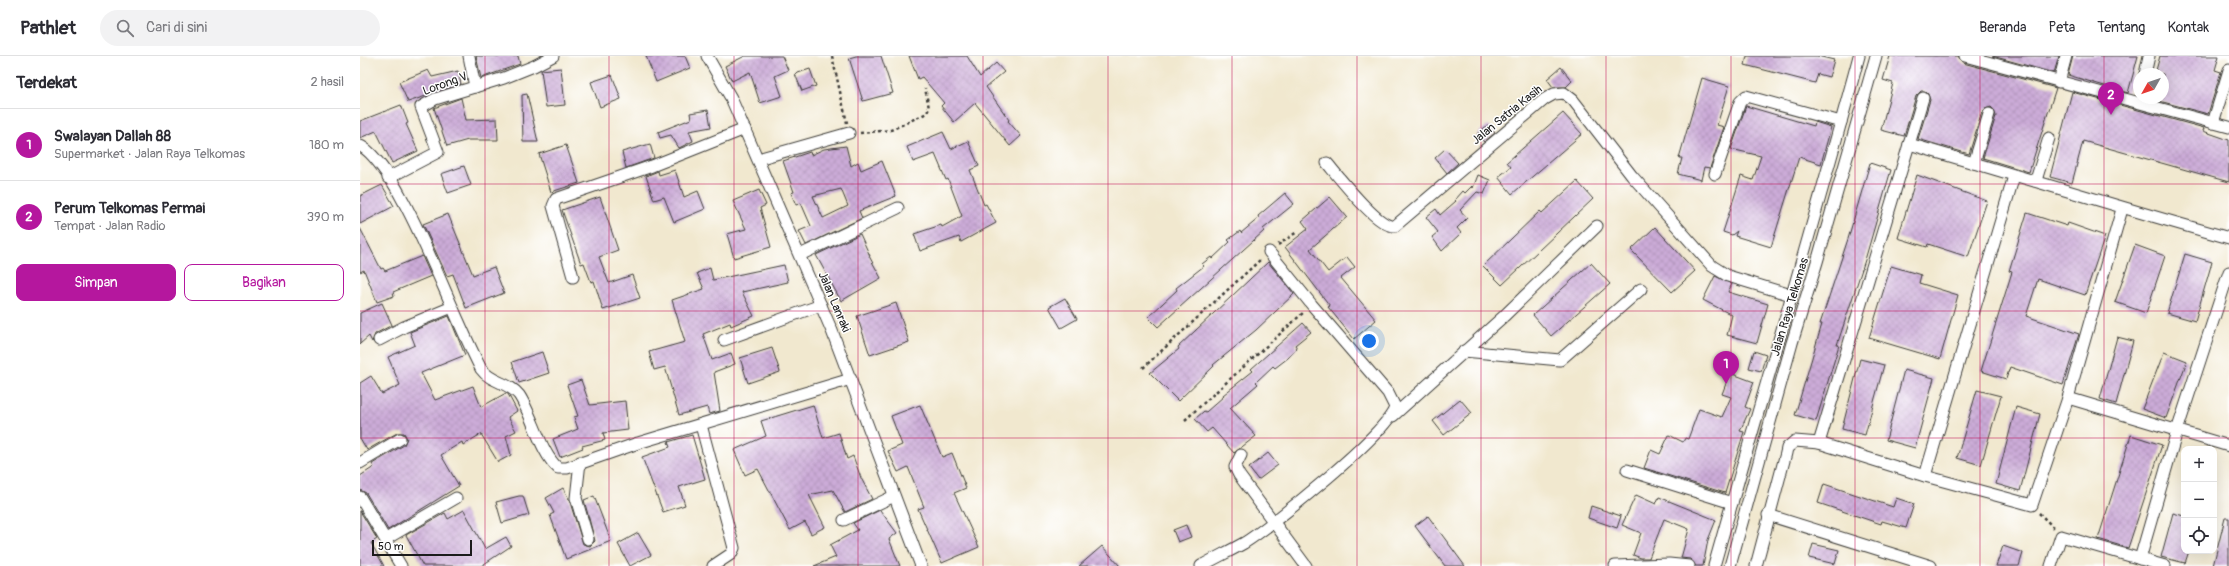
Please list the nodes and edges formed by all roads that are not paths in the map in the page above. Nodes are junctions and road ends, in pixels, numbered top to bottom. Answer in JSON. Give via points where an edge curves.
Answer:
{"nodes":[{"id":1,"x":469,"y":56,"type":"edge"},
{"id":2,"x":553,"y":56,"type":"edge"},
{"id":3,"x":707,"y":56,"type":"edge"},
{"id":4,"x":1859,"y":56,"type":"edge"},
{"id":5,"x":1876,"y":56,"type":"edge"},
{"id":6,"x":2066,"y":56,"type":"edge"},
{"id":7,"x":2150,"y":56,"type":"edge"},
{"id":8,"x":1969,"y":57,"type":"edge"},
{"id":9,"x":2147,"y":68,"type":"edge"},
{"id":10,"x":2229,"y":70,"type":"edge"},
{"id":11,"x":2059,"y":82,"type":"junction"},
{"id":12,"x":475,"y":87,"type":"junction"},
{"id":13,"x":2133,"y":97,"type":"edge"},
{"id":14,"x":1923,"y":98,"type":"dead end"},
{"id":15,"x":2156,"y":104,"type":"edge"},
{"id":16,"x":1989,"y":114,"type":"dead end"},
{"id":17,"x":1841,"y":122,"type":"junction"},
{"id":18,"x":2213,"y":123,"type":"junction"},
{"id":19,"x":2229,"y":127,"type":"edge"},
{"id":20,"x":745,"y":129,"type":"junction"},
{"id":21,"x":849,"y":133,"type":"road end"},
{"id":22,"x":2049,"y":138,"type":"dead end"},
{"id":23,"x":1909,"y":144,"type":"junction"},
{"id":24,"x":360,"y":146,"type":"edge"},
{"id":25,"x":758,"y":159,"type":"junction"},
{"id":26,"x":1327,"y":163,"type":"dead end"},
{"id":27,"x":1974,"y":163,"type":"junction"},
{"id":28,"x":1715,"y":174,"type":"dead end"},
{"id":29,"x":2014,"y":176,"type":"junction"},
{"id":30,"x":388,"y":178,"type":"junction"},
{"id":31,"x":1826,"y":179,"type":"junction"},
{"id":32,"x":2036,"y":180,"type":"junction"},
{"id":33,"x":1840,"y":184,"type":"junction"},
{"id":34,"x":898,"y":208,"type":"dead end"},
{"id":35,"x":2122,"y":209,"type":"junction"},
{"id":36,"x":1597,"y":226,"type":"dead end"},
{"id":37,"x":2229,"y":238,"type":"edge"},
{"id":38,"x":1269,"y":252,"type":"road end"},
{"id":39,"x":800,"y":255,"type":"junction"},
{"id":40,"x":2229,"y":272,"type":"edge"},
{"id":41,"x":573,"y":277,"type":"dead end"},
{"id":42,"x":1641,"y":289,"type":"dead end"},
{"id":43,"x":1792,"y":295,"type":"junction"},
{"id":44,"x":821,"y":305,"type":"junction"},
{"id":45,"x":452,"y":307,"type":"junction"},
{"id":46,"x":379,"y":340,"type":"dead end"},
{"id":47,"x":724,"y":340,"type":"dead end"},
{"id":48,"x":1779,"y":340,"type":"junction"},
{"id":49,"x":1792,"y":344,"type":"junction"},
{"id":50,"x":1464,"y":351,"type":"junction"},
{"id":51,"x":852,"y":379,"type":"junction"},
{"id":52,"x":2068,"y":398,"type":"junction"},
{"id":53,"x":1389,"y":419,"type":"junction"},
{"id":54,"x":701,"y":425,"type":"junction"},
{"id":55,"x":2177,"y":431,"type":"junction"},
{"id":56,"x":400,"y":439,"type":"dead end"},
{"id":57,"x":1819,"y":443,"type":"junction"},
{"id":58,"x":2229,"y":446,"type":"edge"},
{"id":59,"x":1241,"y":455,"type":"dead end"},
{"id":60,"x":580,"y":462,"type":"junction"},
{"id":61,"x":360,"y":463,"type":"edge"},
{"id":62,"x":1627,"y":470,"type":"dead end"},
{"id":63,"x":1925,"y":476,"type":"junction"},
{"id":64,"x":360,"y":496,"type":"edge"},
{"id":65,"x":894,"y":496,"type":"junction"},
{"id":66,"x":456,"y":498,"type":"dead end"},
{"id":67,"x":1732,"y":502,"type":"junction"},
{"id":68,"x":1768,"y":515,"type":"junction"},
{"id":69,"x":844,"y":520,"type":"dead end"},
{"id":70,"x":1274,"y":522,"type":"junction"},
{"id":71,"x":386,"y":539,"type":"junction"},
{"id":72,"x":588,"y":539,"type":"dead end"},
{"id":73,"x":2140,"y":559,"type":"junction"},
{"id":74,"x":401,"y":566,"type":"edge"},
{"id":75,"x":713,"y":566,"type":"edge"},
{"id":76,"x":921,"y":566,"type":"edge"},
{"id":77,"x":1201,"y":566,"type":"edge"},
{"id":78,"x":1306,"y":566,"type":"edge"},
{"id":79,"x":1615,"y":566,"type":"edge"},
{"id":80,"x":1689,"y":566,"type":"edge"},
{"id":81,"x":1714,"y":566,"type":"edge"},
{"id":82,"x":1730,"y":566,"type":"edge"},
{"id":83,"x":1756,"y":566,"type":"edge"},
{"id":84,"x":1931,"y":566,"type":"edge"},
{"id":85,"x":2051,"y":566,"type":"edge"},
{"id":86,"x":2165,"y":566,"type":"edge"}],
"edges":[{"from":1,"to":12,"type":"street"},
{"from":2,"to":12,"type":"street","name":"Lorong V","via":[[534,66]]},
{"from":3,"to":20,"type":"street","name":"Jalan Lanraki","via":[[732,98]]},
{"from":4,"to":17,"type":"street","name":"Jalan Raya Telkomas"},
{"from":5,"to":33,"type":"street","name":"Jalan Raya Telkomas"},
{"from":6,"to":11,"type":"street"},
{"from":7,"to":9,"type":"street"},
{"from":8,"to":11,"type":"street"},
{"from":10,"to":18,"type":"street"},
{"from":11,"to":13,"type":"street"},
{"from":12,"to":30,"type":"street","name":"Lorong V","via":[[435,99],[421,107],[438,152]]},
{"from":14,"to":23,"type":"street"},
{"from":15,"to":18,"type":"street"},
{"from":16,"to":27,"type":"street"},
{"from":17,"to":28,"type":"street","via":[[1746,96],[1740,102]]},
{"from":17,"to":31,"type":"street","name":"Jalan Raya Telkomas"},
{"from":18,"to":19,"type":"street"},
{"from":20,"to":25,"type":"street","name":"Jalan Lanraki"},
{"from":20,"to":41,"type":"street","via":[[652,166],[556,199],[553,206]]},
{"from":21,"to":25,"type":"street"},
{"from":22,"to":32,"type":"street"},
{"from":23,"to":27,"type":"street"},
{"from":23,"to":57,"type":"street"},
{"from":24,"to":30,"type":"street","via":[[367,150]]},
{"from":25,"to":39,"type":"street","name":"Jalan Lanraki"},
{"from":26,"to":43,"type":"street","name":"Jalan Satria Kasih","via":[[1379,221],[1390,227],[1395,226],[1545,99],[1554,94],[1564,93],[1573,100],[1632,176],[1712,266],[1728,276]]},
{"from":27,"to":29,"type":"street"},
{"from":29,"to":32,"type":"street"},
{"from":29,"to":63,"type":"street"},
{"from":30,"to":45,"type":"street","via":[[400,194]]},
{"from":31,"to":33,"type":"street"},
{"from":31,"to":43,"type":"street","name":"Jalan Raya Telkomas"},
{"from":32,"to":35,"type":"street"},
{"from":33,"to":49,"type":"street","name":"Jalan Raya Telkomas"},
{"from":34,"to":39,"type":"street"},
{"from":35,"to":37,"type":"street"},
{"from":35,"to":52,"type":"street"},
{"from":36,"to":50,"type":"street"},
{"from":38,"to":53,"type":"street","via":[[1393,401],[1395,407]]},
{"from":39,"to":44,"type":"street","name":"Jalan Lanraki"},
{"from":40,"to":55,"type":"street"},
{"from":42,"to":50,"type":"street","via":[[1560,360]]},
{"from":43,"to":48,"type":"street","name":"Jalan Raya Telkomas"},
{"from":44,"to":47,"type":"street"},
{"from":44,"to":51,"type":"street","name":"Jalan Lanraki"},
{"from":45,"to":46,"type":"street"},
{"from":45,"to":60,"type":"street","via":[[482,369],[491,380],[508,387],[518,395],[555,465],[562,469]]},
{"from":48,"to":49,"type":"street"},
{"from":48,"to":67,"type":"street","name":"Jalan Raya Telkomas"},
{"from":49,"to":82,"type":"street","name":"Jalan Raya Telkomas"},
{"from":50,"to":53,"type":"street"},
{"from":51,"to":54,"type":"street"},
{"from":51,"to":65,"type":"street","name":"Jalan Lanraki"},
{"from":52,"to":55,"type":"street"},
{"from":52,"to":63,"type":"street","via":[[2032,506]]},
{"from":53,"to":70,"type":"street","via":[[1365,445]]},
{"from":54,"to":60,"type":"street"},
{"from":54,"to":75,"type":"street","via":[[734,548],[731,554]]},
{"from":55,"to":58,"type":"street"},
{"from":55,"to":73,"type":"street"},
{"from":56,"to":61,"type":"street"},
{"from":57,"to":63,"type":"street"},
{"from":57,"to":68,"type":"street","via":[[1800,440],[1787,448]]},
{"from":59,"to":70,"type":"street","via":[[1236,470]]},
{"from":60,"to":72,"type":"street","via":[[576,498]]},
{"from":62,"to":67,"type":"street"},
{"from":64,"to":71,"type":"street"},
{"from":65,"to":69,"type":"street"},
{"from":65,"to":76,"type":"street","name":"Jalan Lanraki"},
{"from":66,"to":71,"type":"street"},
{"from":67,"to":81,"type":"street","name":"Jalan Raya Telkomas"},
{"from":68,"to":83,"type":"street"},
{"from":68,"to":84,"type":"street"},
{"from":70,"to":77,"type":"street","via":[[1244,543]]},
{"from":70,"to":78,"type":"street"},
{"from":71,"to":74,"type":"street"},
{"from":73,"to":85,"type":"street","via":[[2061,536]]},
{"from":73,"to":86,"type":"street"},
{"from":79,"to":80,"type":"street"}]}
